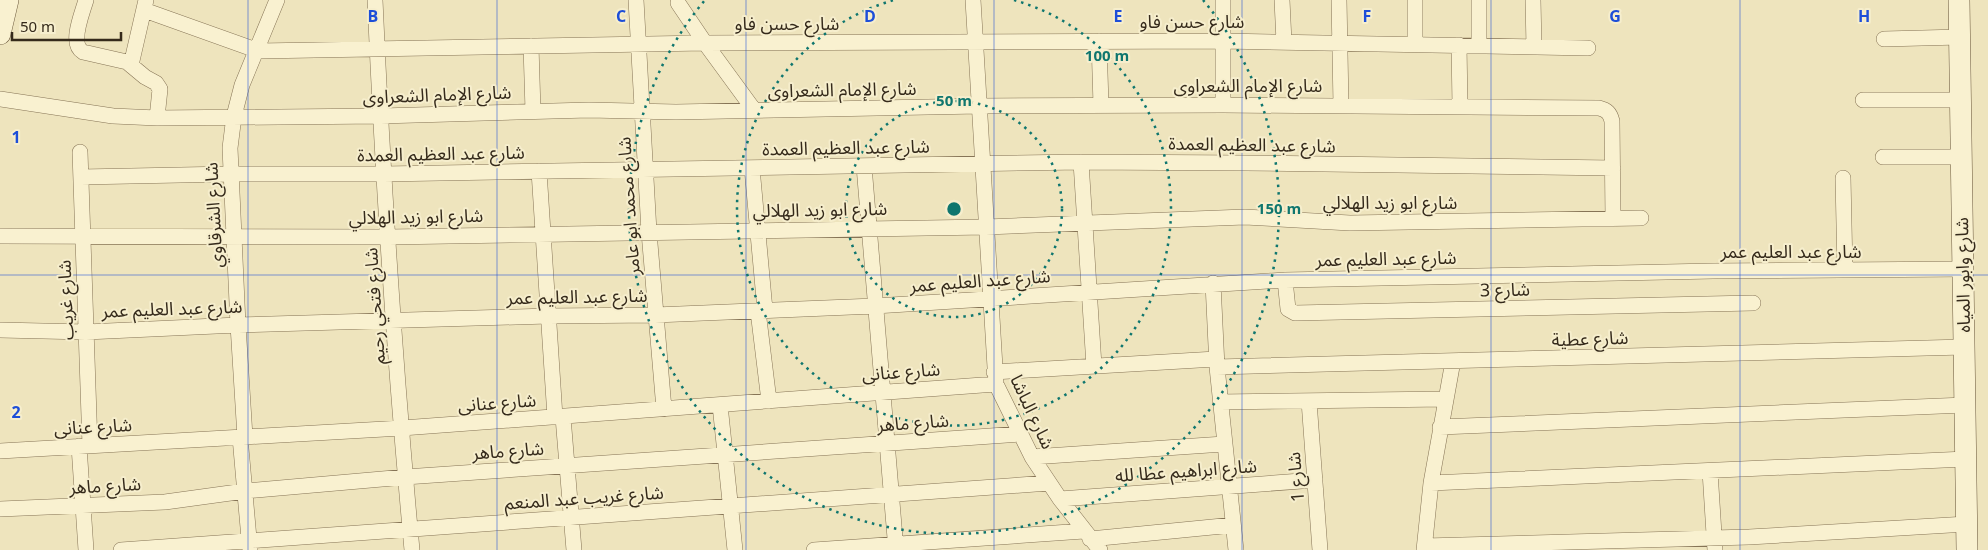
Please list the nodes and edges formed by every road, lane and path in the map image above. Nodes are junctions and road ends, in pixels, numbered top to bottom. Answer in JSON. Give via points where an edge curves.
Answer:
{"nodes":[{"id":1,"x":8,"y":0,"type":"edge"},
{"id":2,"x":86,"y":0,"type":"edge"},
{"id":3,"x":277,"y":0,"type":"edge"},
{"id":4,"x":375,"y":0,"type":"edge"},
{"id":5,"x":636,"y":0,"type":"edge"},
{"id":6,"x":973,"y":0,"type":"edge"},
{"id":7,"x":1224,"y":0,"type":"edge"},
{"id":8,"x":1282,"y":0,"type":"edge"},
{"id":9,"x":1339,"y":0,"type":"edge"},
{"id":10,"x":1415,"y":0,"type":"edge"},
{"id":11,"x":1479,"y":0,"type":"edge"},
{"id":12,"x":1533,"y":0,"type":"edge"},
{"id":13,"x":1959,"y":0,"type":"edge"},
{"id":14,"x":678,"y":3,"type":"dead end"},
{"id":15,"x":145,"y":5,"type":"edge"},
{"id":16,"x":0,"y":34,"type":"edge"},
{"id":17,"x":1960,"y":37,"type":"junction"},
{"id":18,"x":1884,"y":39,"type":"dead end"},
{"id":19,"x":976,"y":41,"type":"junction"},
{"id":20,"x":1099,"y":41,"type":"junction"},
{"id":21,"x":1223,"y":41,"type":"junction"},
{"id":22,"x":1284,"y":42,"type":"junction"},
{"id":23,"x":705,"y":43,"type":"junction"},
{"id":24,"x":1340,"y":43,"type":"junction"},
{"id":25,"x":638,"y":44,"type":"junction"},
{"id":26,"x":1415,"y":45,"type":"junction"},
{"id":27,"x":531,"y":46,"type":"junction"},
{"id":28,"x":1459,"y":46,"type":"junction"},
{"id":29,"x":1479,"y":46,"type":"junction"},
{"id":30,"x":1534,"y":47,"type":"junction"},
{"id":31,"x":1588,"y":48,"type":"dead end"},
{"id":32,"x":255,"y":50,"type":"junction"},
{"id":33,"x":377,"y":50,"type":"junction"},
{"id":34,"x":131,"y":64,"type":"junction"},
{"id":35,"x":0,"y":99,"type":"edge"},
{"id":36,"x":1863,"y":100,"type":"dead end"},
{"id":37,"x":1961,"y":100,"type":"junction"},
{"id":38,"x":1223,"y":104,"type":"junction"},
{"id":39,"x":1101,"y":105,"type":"junction"},
{"id":40,"x":1341,"y":105,"type":"junction"},
{"id":41,"x":979,"y":106,"type":"junction"},
{"id":42,"x":1460,"y":106,"type":"junction"},
{"id":43,"x":754,"y":110,"type":"junction"},
{"id":44,"x":533,"y":111,"type":"junction"},
{"id":45,"x":642,"y":111,"type":"junction"},
{"id":46,"x":234,"y":116,"type":"junction"},
{"id":47,"x":382,"y":116,"type":"junction"},
{"id":48,"x":157,"y":118,"type":"junction"},
{"id":49,"x":80,"y":152,"type":"dead end"},
{"id":50,"x":1883,"y":157,"type":"dead end"},
{"id":51,"x":1962,"y":157,"type":"junction"},
{"id":52,"x":1081,"y":162,"type":"junction"},
{"id":53,"x":982,"y":164,"type":"junction"},
{"id":54,"x":864,"y":166,"type":"junction"},
{"id":55,"x":752,"y":168,"type":"junction"},
{"id":56,"x":1613,"y":168,"type":"junction"},
{"id":57,"x":645,"y":170,"type":"junction"},
{"id":58,"x":539,"y":171,"type":"junction"},
{"id":59,"x":230,"y":174,"type":"junction"},
{"id":60,"x":384,"y":174,"type":"junction"},
{"id":61,"x":81,"y":176,"type":"junction"},
{"id":62,"x":1843,"y":178,"type":"dead end"},
{"id":63,"x":1614,"y":218,"type":"junction"},
{"id":64,"x":1641,"y":218,"type":"dead end"},
{"id":65,"x":1085,"y":224,"type":"junction"},
{"id":66,"x":986,"y":227,"type":"junction"},
{"id":67,"x":869,"y":228,"type":"junction"},
{"id":68,"x":757,"y":230,"type":"junction"},
{"id":69,"x":649,"y":232,"type":"junction"},
{"id":70,"x":543,"y":234,"type":"junction"},
{"id":71,"x":0,"y":236,"type":"edge"},
{"id":72,"x":234,"y":236,"type":"junction"},
{"id":73,"x":83,"y":237,"type":"junction"},
{"id":74,"x":389,"y":237,"type":"junction"},
{"id":75,"x":1963,"y":269,"type":"junction"},
{"id":76,"x":1845,"y":270,"type":"junction"},
{"id":77,"x":1286,"y":280,"type":"junction"},
{"id":78,"x":1213,"y":283,"type":"junction"},
{"id":79,"x":1090,"y":292,"type":"junction"},
{"id":80,"x":990,"y":299,"type":"junction"},
{"id":81,"x":1753,"y":303,"type":"dead end"},
{"id":82,"x":876,"y":306,"type":"junction"},
{"id":83,"x":761,"y":310,"type":"junction"},
{"id":84,"x":655,"y":315,"type":"junction"},
{"id":85,"x":548,"y":316,"type":"junction"},
{"id":86,"x":394,"y":320,"type":"junction"},
{"id":87,"x":238,"y":325,"type":"junction"},
{"id":88,"x":0,"y":330,"type":"edge"},
{"id":89,"x":86,"y":332,"type":"junction"},
{"id":90,"x":1964,"y":347,"type":"junction"},
{"id":91,"x":1453,"y":361,"type":"junction"},
{"id":92,"x":1217,"y":363,"type":"junction"},
{"id":93,"x":1094,"y":366,"type":"junction"},
{"id":94,"x":995,"y":378,"type":"junction"},
{"id":95,"x":883,"y":392,"type":"junction"},
{"id":96,"x":1446,"y":399,"type":"junction"},
{"id":97,"x":1308,"y":400,"type":"junction"},
{"id":98,"x":769,"y":401,"type":"junction"},
{"id":99,"x":1220,"y":402,"type":"junction"},
{"id":100,"x":720,"y":405,"type":"junction"},
{"id":101,"x":1965,"y":405,"type":"junction"},
{"id":102,"x":664,"y":409,"type":"junction"},
{"id":103,"x":559,"y":417,"type":"junction"},
{"id":104,"x":1440,"y":427,"type":"junction"},
{"id":105,"x":402,"y":428,"type":"junction"},
{"id":106,"x":1020,"y":434,"type":"junction"},
{"id":107,"x":243,"y":437,"type":"junction"},
{"id":108,"x":887,"y":443,"type":"junction"},
{"id":109,"x":1224,"y":444,"type":"junction"},
{"id":110,"x":84,"y":446,"type":"junction"},
{"id":111,"x":0,"y":451,"type":"edge"},
{"id":112,"x":725,"y":454,"type":"junction"},
{"id":113,"x":1032,"y":457,"type":"junction"},
{"id":114,"x":1966,"y":460,"type":"junction"},
{"id":115,"x":567,"y":465,"type":"junction"},
{"id":116,"x":1710,"y":471,"type":"junction"},
{"id":117,"x":405,"y":477,"type":"junction"},
{"id":118,"x":1315,"y":480,"type":"junction"},
{"id":119,"x":1431,"y":483,"type":"junction"},
{"id":120,"x":1049,"y":484,"type":"junction"},
{"id":121,"x":1229,"y":486,"type":"junction"},
{"id":122,"x":245,"y":491,"type":"junction"},
{"id":123,"x":891,"y":495,"type":"junction"},
{"id":124,"x":1060,"y":499,"type":"junction"},
{"id":125,"x":730,"y":506,"type":"junction"},
{"id":126,"x":83,"y":507,"type":"junction"},
{"id":127,"x":0,"y":509,"type":"edge"},
{"id":128,"x":571,"y":518,"type":"junction"},
{"id":129,"x":1968,"y":524,"type":"junction"},
{"id":130,"x":1233,"y":525,"type":"junction"},
{"id":131,"x":410,"y":529,"type":"junction"},
{"id":132,"x":1091,"y":540,"type":"edge"},
{"id":133,"x":1714,"y":544,"type":"edge"},
{"id":134,"x":250,"y":545,"type":"edge"},
{"id":135,"x":896,"y":547,"type":"edge"},
{"id":136,"x":1425,"y":548,"type":"edge"},
{"id":137,"x":86,"y":550,"type":"edge"},
{"id":138,"x":121,"y":550,"type":"edge"},
{"id":139,"x":412,"y":550,"type":"edge"},
{"id":140,"x":574,"y":550,"type":"edge"},
{"id":141,"x":735,"y":550,"type":"edge"},
{"id":142,"x":814,"y":550,"type":"edge"},
{"id":143,"x":1236,"y":550,"type":"edge"},
{"id":144,"x":1320,"y":550,"type":"edge"},
{"id":145,"x":1967,"y":550,"type":"edge"}],
"edges":[{"from":1,"to":16,"type":"main road"},
{"from":2,"to":34,"type":"street","via":[[76,41],[79,50]]},
{"from":3,"to":32,"type":"street","name":"شارع الشرقاوي"},
{"from":4,"to":33,"type":"street","name":"شارع فتحي رحيم"},
{"from":5,"to":25,"type":"street","name":"شارع محمد ابو عامر"},
{"from":6,"to":19,"type":"street","name":"شارع الباشا"},
{"from":7,"to":21,"type":"street"},
{"from":8,"to":22,"type":"street"},
{"from":9,"to":24,"type":"street"},
{"from":10,"to":26,"type":"street"},
{"from":11,"to":29,"type":"street"},
{"from":12,"to":30,"type":"street"},
{"from":13,"to":17,"type":"main road","name":"شارع وابور المياه"},
{"from":14,"to":23,"type":"street"},
{"from":15,"to":32,"type":"street","name":"شارع حسن فاو"},
{"from":15,"to":34,"type":"street"},
{"from":17,"to":18,"type":"street"},
{"from":17,"to":37,"type":"main road","name":"شارع وابور المياه"},
{"from":19,"to":20,"type":"street","name":"شارع حسن فاو"},
{"from":19,"to":23,"type":"street","name":"شارع حسن فاو"},
{"from":19,"to":41,"type":"street","name":"شارع الباشا"},
{"from":20,"to":21,"type":"street","name":"شارع حسن فاو"},
{"from":20,"to":39,"type":"street"},
{"from":21,"to":22,"type":"street","name":"شارع حسن فاو"},
{"from":21,"to":38,"type":"street"},
{"from":22,"to":24,"type":"street","name":"شارع حسن فاو"},
{"from":23,"to":25,"type":"street","name":"شارع حسن فاو"},
{"from":23,"to":43,"type":"street"},
{"from":24,"to":26,"type":"street","name":"شارع حسن فاو"},
{"from":24,"to":40,"type":"street"},
{"from":25,"to":27,"type":"street","name":"شارع حسن فاو"},
{"from":25,"to":45,"type":"street","name":"شارع محمد ابو عامر"},
{"from":26,"to":28,"type":"street","name":"شارع حسن فاو"},
{"from":27,"to":33,"type":"street","name":"شارع حسن فاو"},
{"from":27,"to":44,"type":"street"},
{"from":28,"to":29,"type":"street","name":"شارع حسن فاو"},
{"from":28,"to":42,"type":"street"},
{"from":29,"to":30,"type":"street","name":"شارع حسن فاو"},
{"from":30,"to":31,"type":"street","name":"شارع حسن فاو"},
{"from":32,"to":33,"type":"street","name":"شارع حسن فاو"},
{"from":32,"to":46,"type":"street","name":"شارع الشرقاوي"},
{"from":33,"to":47,"type":"street","name":"شارع فتحي رحيم"},
{"from":34,"to":48,"type":"street","via":[[159,86]]},
{"from":35,"to":48,"type":"street","name":"شارع الإمام الشعراوى","via":[[113,116]]},
{"from":36,"to":37,"type":"street"},
{"from":37,"to":51,"type":"main road","name":"شارع وابور المياه"},
{"from":38,"to":39,"type":"street","name":"شارع الإمام الشعراوى"},
{"from":38,"to":40,"type":"street","name":"شارع الإمام الشعراوى"},
{"from":39,"to":41,"type":"street","name":"شارع الإمام الشعراوى"},
{"from":40,"to":42,"type":"street","name":"شارع الإمام الشعراوى"},
{"from":41,"to":43,"type":"street","name":"شارع الإمام الشعراوى"},
{"from":41,"to":53,"type":"street","name":"شارع الباشا"},
{"from":42,"to":56,"type":"street","name":"شارع الإمام الشعراوى","via":[[1605,110],[1612,121]]},
{"from":43,"to":45,"type":"street","name":"شارع الإمام الشعراوى"},
{"from":44,"to":45,"type":"street","name":"شارع الإمام الشعراوى"},
{"from":44,"to":47,"type":"street","name":"شارع الإمام الشعراوى"},
{"from":45,"to":57,"type":"street","name":"شارع محمد ابو عامر"},
{"from":46,"to":47,"type":"street","name":"شارع الإمام الشعراوى"},
{"from":46,"to":48,"type":"street","name":"شارع الإمام الشعراوى"},
{"from":46,"to":59,"type":"street","name":"شارع الشرقاوي"},
{"from":47,"to":60,"type":"street","name":"شارع فتحي رحيم"},
{"from":49,"to":61,"type":"street","name":"شارع غريب"},
{"from":50,"to":51,"type":"street"},
{"from":51,"to":75,"type":"main road","name":"شارع وابور المياه"},
{"from":52,"to":53,"type":"street","name":"شارع عبد العظيم العمدة"},
{"from":52,"to":56,"type":"street","name":"شارع عبد العظيم العمدة"},
{"from":52,"to":65,"type":"street"},
{"from":53,"to":54,"type":"street","name":"شارع عبد العظيم العمدة"},
{"from":53,"to":66,"type":"street","name":"شارع الباشا"},
{"from":54,"to":55,"type":"street","name":"شارع عبد العظيم العمدة"},
{"from":54,"to":67,"type":"street"},
{"from":55,"to":57,"type":"street","name":"شارع عبد العظيم العمدة"},
{"from":55,"to":68,"type":"street"},
{"from":56,"to":63,"type":"street","name":"شارع الإمام الشعراوى"},
{"from":57,"to":58,"type":"street","name":"شارع عبد العظيم العمدة"},
{"from":57,"to":69,"type":"street","name":"شارع محمد ابو عامر"},
{"from":58,"to":60,"type":"street","name":"شارع عبد العظيم العمدة"},
{"from":58,"to":70,"type":"street"},
{"from":59,"to":60,"type":"street","name":"شارع عبد العظيم العمدة"},
{"from":59,"to":61,"type":"street","name":"شارع عبد العظيم العمدة"},
{"from":59,"to":72,"type":"street","name":"شارع الشرقاوي"},
{"from":60,"to":74,"type":"street","name":"شارع فتحي رحيم"},
{"from":61,"to":73,"type":"street","name":"شارع غريب"},
{"from":62,"to":76,"type":"street"},
{"from":63,"to":64,"type":"street","name":"شارع ابو زيد الهلالي"},
{"from":63,"to":65,"type":"street","name":"شارع ابو زيد الهلالي","via":[[1350,223],[1245,217]]},
{"from":65,"to":66,"type":"street","name":"شارع ابو زيد الهلالي"},
{"from":65,"to":79,"type":"street"},
{"from":66,"to":67,"type":"street","name":"شارع ابو زيد الهلالي"},
{"from":66,"to":80,"type":"street","name":"شارع الباشا"},
{"from":67,"to":68,"type":"street","name":"شارع ابو زيد الهلالي"},
{"from":67,"to":82,"type":"street"},
{"from":68,"to":69,"type":"street","name":"شارع ابو زيد الهلالي"},
{"from":68,"to":83,"type":"street"},
{"from":69,"to":70,"type":"street","name":"شارع ابو زيد الهلالي"},
{"from":69,"to":84,"type":"street","name":"شارع محمد ابو عامر"},
{"from":70,"to":74,"type":"street","name":"شارع ابو زيد الهلالي"},
{"from":70,"to":85,"type":"street"},
{"from":71,"to":73,"type":"street","name":"شارع ابو زيد الهلالي"},
{"from":72,"to":73,"type":"street","name":"شارع ابو زيد الهلالي"},
{"from":72,"to":74,"type":"street","name":"شارع ابو زيد الهلالي"},
{"from":72,"to":87,"type":"street","name":"شارع الشرقاوي"},
{"from":73,"to":89,"type":"street","name":"شارع غريب"},
{"from":74,"to":86,"type":"street","name":"شارع فتحي رحيم"},
{"from":75,"to":76,"type":"street","name":"شارع عبد العليم عمر"},
{"from":75,"to":90,"type":"main road","name":"شارع وابور المياه"},
{"from":76,"to":77,"type":"street","name":"شارع عبد العليم عمر"},
{"from":77,"to":78,"type":"street","name":"شارع عبد العليم عمر"},
{"from":77,"to":81,"type":"street","name":"شارع 3","via":[[1288,309],[1296,313]]},
{"from":78,"to":79,"type":"street","name":"شارع عبد العليم عمر"},
{"from":78,"to":92,"type":"street"},
{"from":79,"to":80,"type":"street","name":"شارع عبد العليم عمر"},
{"from":79,"to":93,"type":"street"},
{"from":80,"to":82,"type":"street","name":"شارع عبد العليم عمر"},
{"from":80,"to":94,"type":"street","name":"شارع الباشا"},
{"from":82,"to":83,"type":"street","name":"شارع عبد العليم عمر"},
{"from":82,"to":95,"type":"street"},
{"from":83,"to":84,"type":"street","name":"شارع عبد العليم عمر"},
{"from":83,"to":98,"type":"street"},
{"from":84,"to":85,"type":"street","name":"شارع عبد العليم عمر"},
{"from":84,"to":102,"type":"street","name":"شارع محمد ابو عامر"},
{"from":85,"to":86,"type":"street","name":"شارع عبد العليم عمر"},
{"from":85,"to":103,"type":"street"},
{"from":86,"to":87,"type":"street","name":"شارع عبد العليم عمر"},
{"from":86,"to":105,"type":"street","name":"شارع فتحي رحيم"},
{"from":87,"to":89,"type":"street","name":"شارع عبد العليم عمر"},
{"from":87,"to":107,"type":"street","name":"شارع الشرقاوي"},
{"from":88,"to":89,"type":"street","name":"شارع عبد العليم عمر"},
{"from":89,"to":110,"type":"street","name":"شارع غريب"},
{"from":90,"to":91,"type":"street","name":"شارع عطية"},
{"from":90,"to":101,"type":"main road","name":"شارع وابور المياه"},
{"from":91,"to":92,"type":"street","name":"شارع عطية"},
{"from":91,"to":96,"type":"street"},
{"from":92,"to":93,"type":"street","name":"شارع عنانى"},
{"from":92,"to":99,"type":"street"},
{"from":93,"to":94,"type":"street","name":"شارع عنانى"},
{"from":94,"to":95,"type":"street","name":"شارع عنانى"},
{"from":94,"to":106,"type":"street","name":"شارع الباشا"},
{"from":95,"to":98,"type":"street","name":"شارع عنانى"},
{"from":95,"to":108,"type":"street"},
{"from":96,"to":97,"type":"street"},
{"from":96,"to":104,"type":"street"},
{"from":97,"to":99,"type":"street"},
{"from":97,"to":118,"type":"street","name":"شارع 1"},
{"from":98,"to":100,"type":"street","name":"شارع عنانى"},
{"from":99,"to":109,"type":"street"},
{"from":100,"to":102,"type":"street","name":"شارع عنانى"},
{"from":100,"to":112,"type":"street"},
{"from":101,"to":104,"type":"street"},
{"from":101,"to":114,"type":"main road","name":"شارع وابور المياه"},
{"from":102,"to":103,"type":"street","name":"شارع عنانى"},
{"from":103,"to":105,"type":"street","name":"شارع عنانى"},
{"from":103,"to":115,"type":"street"},
{"from":104,"to":119,"type":"street"},
{"from":105,"to":107,"type":"street","name":"شارع عنانى"},
{"from":105,"to":117,"type":"street","name":"شارع فتحي رحيم"},
{"from":106,"to":108,"type":"street","name":"شارع ماهر"},
{"from":106,"to":113,"type":"street","name":"شارع الباشا"},
{"from":107,"to":110,"type":"street","name":"شارع عنانى"},
{"from":107,"to":122,"type":"street","name":"شارع الشرقاوي"},
{"from":108,"to":112,"type":"street","name":"شارع ماهر"},
{"from":108,"to":123,"type":"street"},
{"from":109,"to":113,"type":"street"},
{"from":109,"to":121,"type":"street"},
{"from":110,"to":111,"type":"street","name":"شارع عنانى"},
{"from":110,"to":126,"type":"street","name":"شارع غريب"},
{"from":112,"to":115,"type":"street","name":"شارع ماهر"},
{"from":112,"to":125,"type":"street"},
{"from":113,"to":120,"type":"street","name":"شارع الباشا"},
{"from":114,"to":116,"type":"street"},
{"from":114,"to":129,"type":"main road","name":"شارع وابور المياه"},
{"from":115,"to":117,"type":"street","name":"شارع ماهر"},
{"from":115,"to":128,"type":"street"},
{"from":116,"to":119,"type":"street"},
{"from":116,"to":133,"type":"street"},
{"from":117,"to":122,"type":"street","name":"شارع ماهر"},
{"from":117,"to":131,"type":"street","name":"شارع فتحي رحيم"},
{"from":118,"to":121,"type":"street","name":"شارع ابراهيم عطا لله"},
{"from":118,"to":144,"type":"street","name":"شارع 1"},
{"from":119,"to":136,"type":"street"},
{"from":120,"to":123,"type":"street","name":"شارع غريب عبد المنعم"},
{"from":120,"to":124,"type":"street","name":"شارع الباشا"},
{"from":121,"to":124,"type":"street","name":"شارع ابراهيم عطا لله"},
{"from":121,"to":130,"type":"street"},
{"from":122,"to":126,"type":"street","name":"شارع ماهر","via":[[164,502]]},
{"from":122,"to":134,"type":"street","name":"شارع الشرقاوي"},
{"from":123,"to":125,"type":"street","name":"شارع غريب عبد المنعم"},
{"from":123,"to":135,"type":"street"},
{"from":124,"to":132,"type":"street","name":"شارع الباشا"},
{"from":125,"to":128,"type":"street","name":"شارع غريب عبد المنعم"},
{"from":125,"to":141,"type":"street"},
{"from":126,"to":127,"type":"street","name":"شارع ماهر"},
{"from":126,"to":137,"type":"street","name":"شارع غريب"},
{"from":128,"to":131,"type":"street","name":"شارع غريب عبد المنعم"},
{"from":128,"to":140,"type":"street"},
{"from":129,"to":133,"type":"street"},
{"from":129,"to":145,"type":"main road","name":"شارع وابور المياه"},
{"from":130,"to":132,"type":"street"},
{"from":130,"to":143,"type":"street"},
{"from":131,"to":134,"type":"street","name":"شارع غريب عبد المنعم"},
{"from":131,"to":139,"type":"street","name":"شارع فتحي رحيم"},
{"from":132,"to":135,"type":"street"},
{"from":133,"to":136,"type":"street"},
{"from":134,"to":138,"type":"street","name":"شارع غريب عبد المنعم"},
{"from":135,"to":142,"type":"street"}]}
